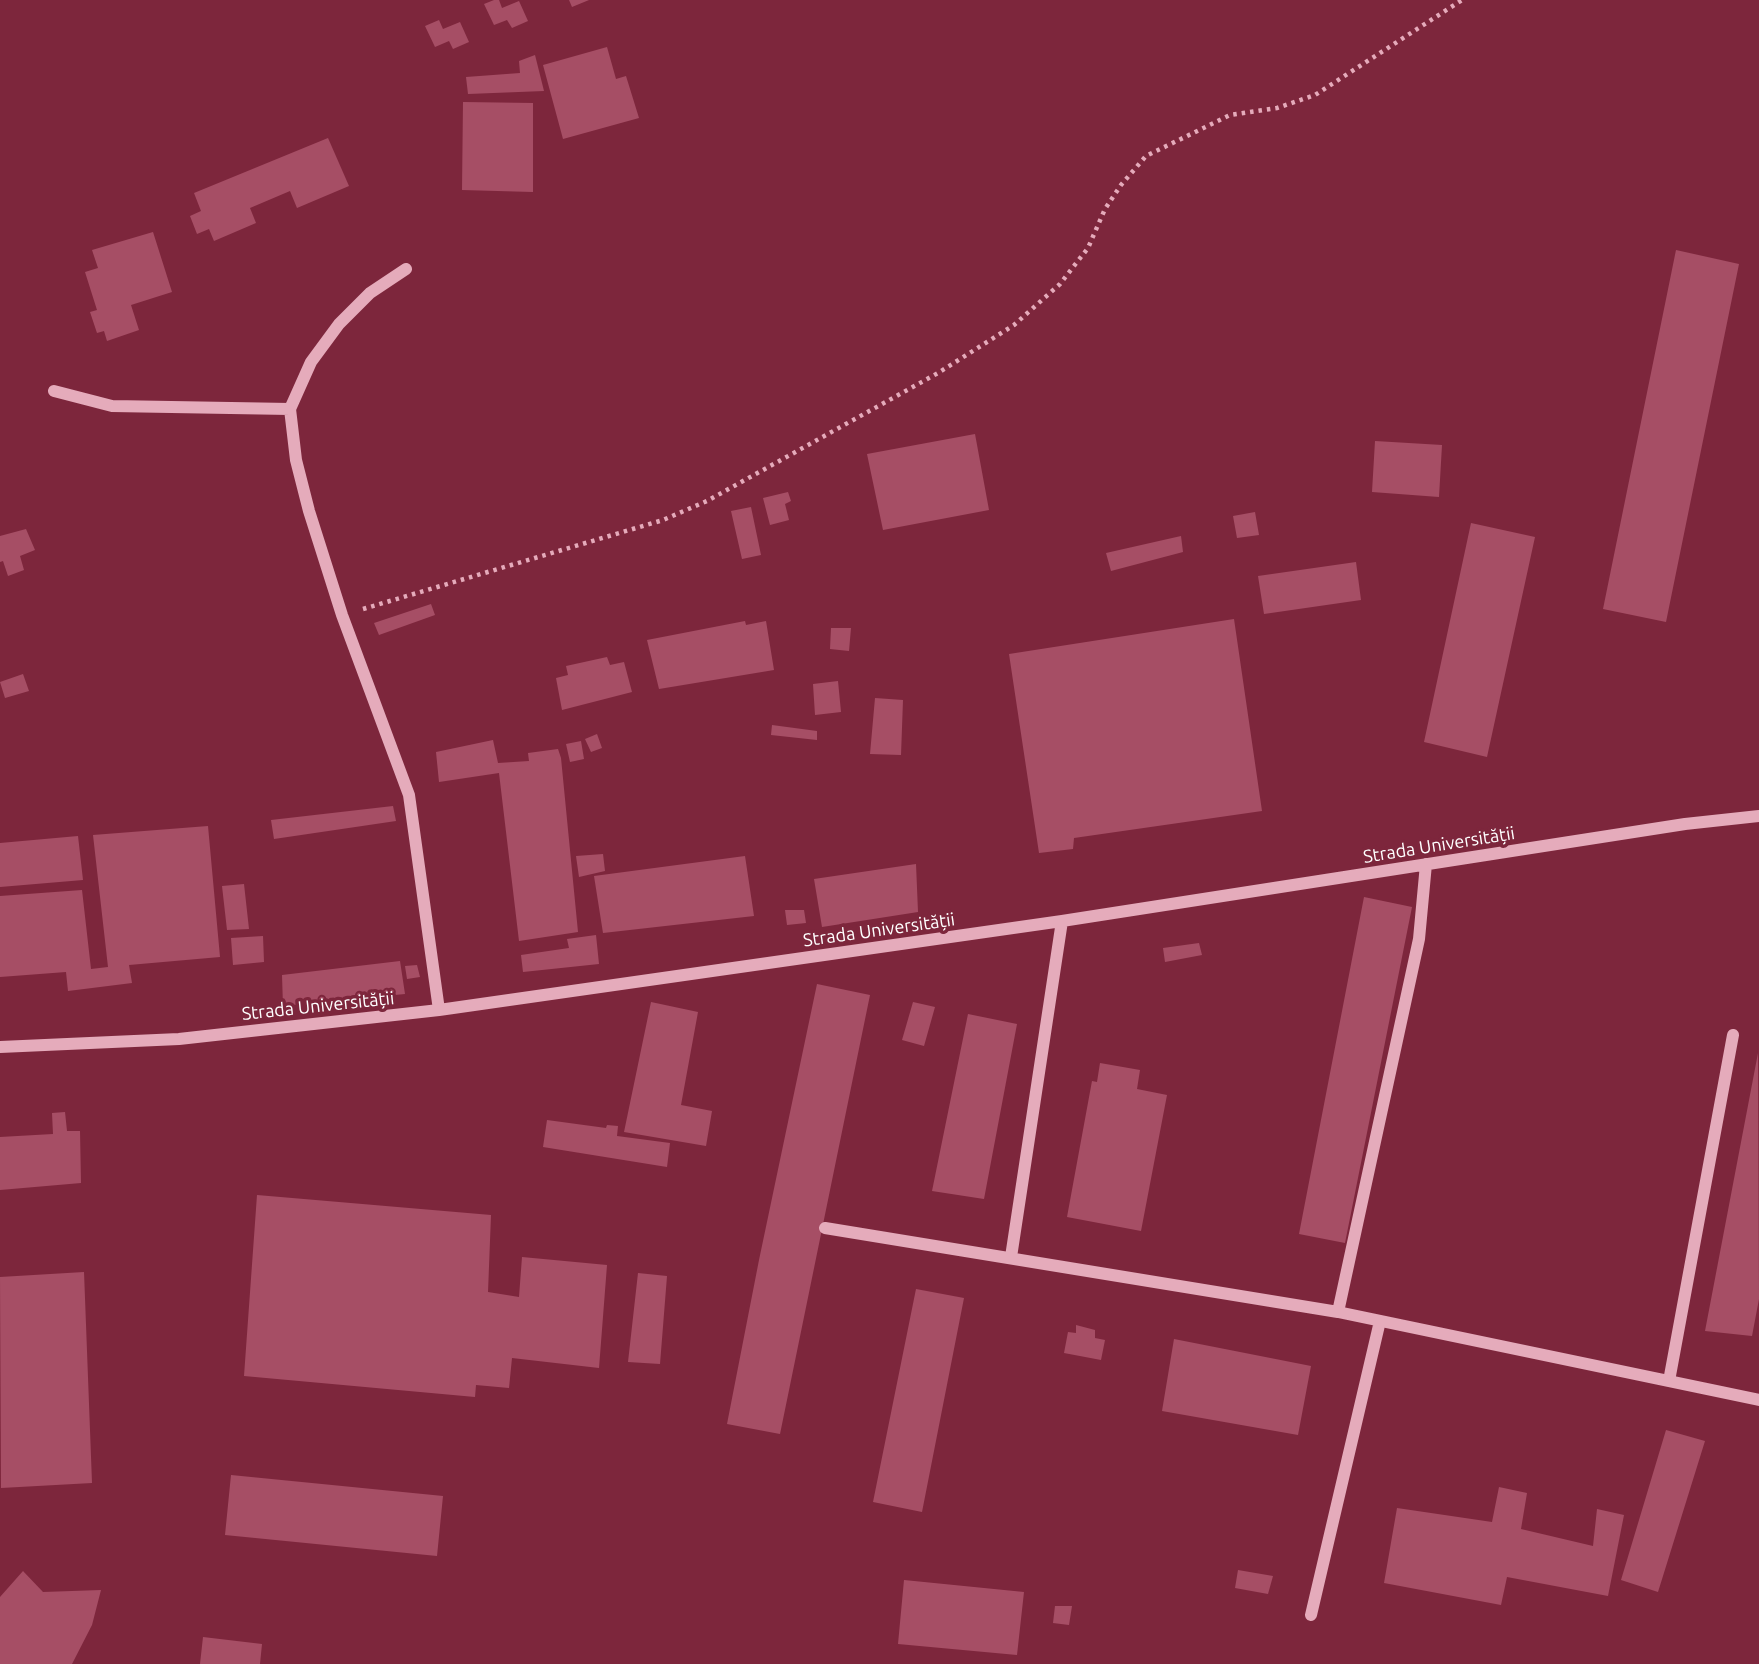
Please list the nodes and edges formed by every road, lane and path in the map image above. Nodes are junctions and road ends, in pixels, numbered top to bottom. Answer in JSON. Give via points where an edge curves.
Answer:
{"nodes":[{"id":1,"x":1462,"y":0,"type":"edge"},
{"id":2,"x":406,"y":269,"type":"dead end"},
{"id":3,"x":54,"y":391,"type":"dead end"},
{"id":4,"x":290,"y":409,"type":"junction"},
{"id":5,"x":342,"y":615,"type":"junction"},
{"id":6,"x":1759,"y":816,"type":"edge"},
{"id":7,"x":1426,"y":864,"type":"junction"},
{"id":8,"x":1062,"y":921,"type":"junction"},
{"id":9,"x":439,"y":1010,"type":"junction"},
{"id":10,"x":1733,"y":1035,"type":"dead end"},
{"id":11,"x":0,"y":1047,"type":"edge"},
{"id":12,"x":825,"y":1228,"type":"dead end"},
{"id":13,"x":1012,"y":1257,"type":"junction"},
{"id":14,"x":1338,"y":1312,"type":"junction"},
{"id":15,"x":1380,"y":1321,"type":"junction"},
{"id":16,"x":1669,"y":1381,"type":"junction"},
{"id":17,"x":1759,"y":1400,"type":"edge"},
{"id":18,"x":1311,"y":1615,"type":"dead end"}],
"edges":[{"from":1,"to":5,"type":"path","via":[[1315,95],[1277,108],[1230,115],[1146,156],[1105,209],[1088,248],[1060,284],[1014,326],[707,500],[663,520]]},
{"from":2,"to":4,"type":"street","via":[[370,293],[339,324],[311,362]]},
{"from":3,"to":4,"type":"street","via":[[112,406]]},
{"from":4,"to":5,"type":"street","via":[[296,460]]},
{"from":5,"to":9,"type":"street","via":[[409,796]]},
{"from":6,"to":7,"type":"street","name":"Strada Universității"},
{"from":7,"to":8,"type":"street","name":"Strada Universității"},
{"from":7,"to":14,"type":"street","via":[[1419,939]]},
{"from":8,"to":9,"type":"street","name":"Strada Universității"},
{"from":8,"to":13,"type":"street"},
{"from":9,"to":11,"type":"street","name":"Strada Universității","via":[[179,1039]]},
{"from":10,"to":16,"type":"street"},
{"from":12,"to":13,"type":"street"},
{"from":13,"to":14,"type":"street"},
{"from":14,"to":15,"type":"street"},
{"from":15,"to":16,"type":"street"},
{"from":15,"to":18,"type":"street"},
{"from":16,"to":17,"type":"street"}]}
